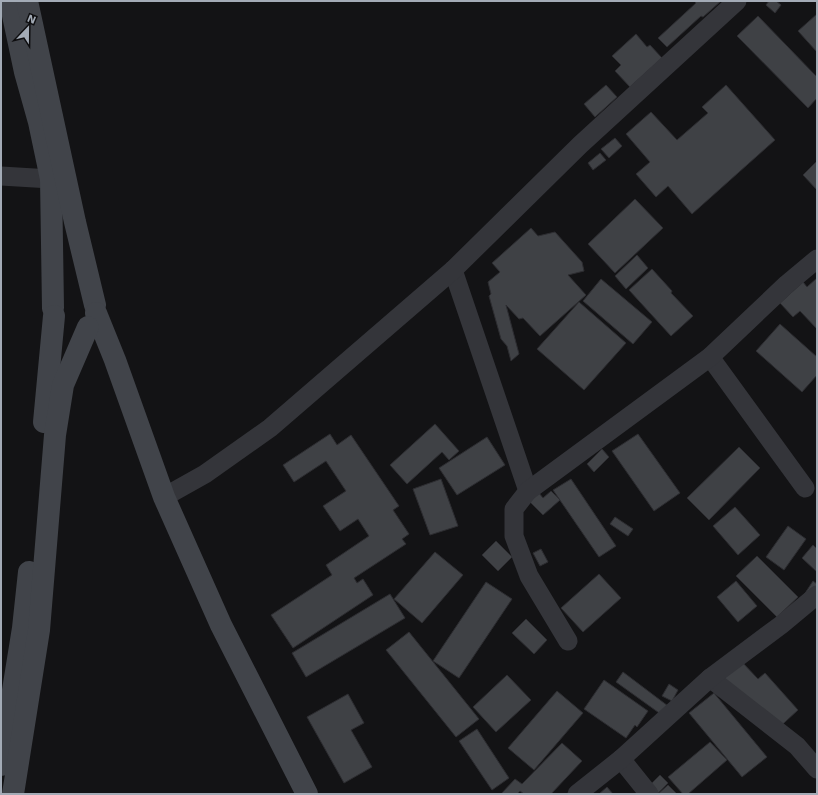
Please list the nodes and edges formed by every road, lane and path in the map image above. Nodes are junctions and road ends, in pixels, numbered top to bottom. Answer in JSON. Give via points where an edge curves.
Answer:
{"nodes":[{"id":1,"x":10,"y":1,"type":"edge"},
{"id":2,"x":27,"y":1,"type":"edge"},
{"id":3,"x":737,"y":1,"type":"edge"},
{"id":4,"x":1,"y":176,"type":"edge"},
{"id":5,"x":51,"y":179,"type":"junction"},
{"id":6,"x":817,"y":259,"type":"edge"},
{"id":7,"x":453,"y":270,"type":"junction"},
{"id":8,"x":57,"y":318,"type":"junction"},
{"id":9,"x":91,"y":322,"type":"junction"},
{"id":10,"x":710,"y":357,"type":"junction"},
{"id":11,"x":115,"y":360,"type":"junction"},
{"id":12,"x":805,"y":488,"type":"dead end"},
{"id":13,"x":528,"y":491,"type":"junction"},
{"id":14,"x":164,"y":497,"type":"junction"},
{"id":15,"x":817,"y":595,"type":"edge"},
{"id":16,"x":568,"y":641,"type":"dead end"},
{"id":17,"x":710,"y":678,"type":"junction"},
{"id":18,"x":621,"y":759,"type":"junction"},
{"id":19,"x":1,"y":765,"type":"edge"},
{"id":20,"x":817,"y":769,"type":"edge"},
{"id":21,"x":13,"y":794,"type":"edge"},
{"id":22,"x":307,"y":794,"type":"edge"},
{"id":23,"x":577,"y":794,"type":"edge"},
{"id":24,"x":649,"y":794,"type":"edge"}],
"edges":[{"from":1,"to":5,"type":"main road"},
{"from":2,"to":9,"type":"main road","via":[[75,222]]},
{"from":3,"to":7,"type":"street","via":[[580,145]]},
{"from":4,"to":5,"type":"street"},
{"from":5,"to":8,"type":"main road"},
{"from":6,"to":10,"type":"street"},
{"from":7,"to":13,"type":"street"},
{"from":7,"to":14,"type":"street","via":[[270,428],[206,474]]},
{"from":8,"to":9,"type":"main road"},
{"from":8,"to":9,"type":"main road","via":[[56,300],[61,294],[77,289],[92,298]]},
{"from":8,"to":19,"type":"main road","via":[[47,383],[41,474],[23,628]]},
{"from":9,"to":11,"type":"main road"},
{"from":9,"to":11,"type":"main road"},
{"from":9,"to":21,"type":"main road","via":[[63,385],[55,435],[39,630]]},
{"from":10,"to":12,"type":"street"},
{"from":10,"to":13,"type":"street"},
{"from":11,"to":14,"type":"main road"},
{"from":13,"to":16,"type":"street","via":[[514,509],[514,536],[529,576]]},
{"from":14,"to":22,"type":"main road","via":[[221,625]]},
{"from":15,"to":17,"type":"street"},
{"from":17,"to":18,"type":"street"},
{"from":17,"to":20,"type":"street","via":[[797,746]]},
{"from":18,"to":23,"type":"street"},
{"from":18,"to":24,"type":"street"}]}
